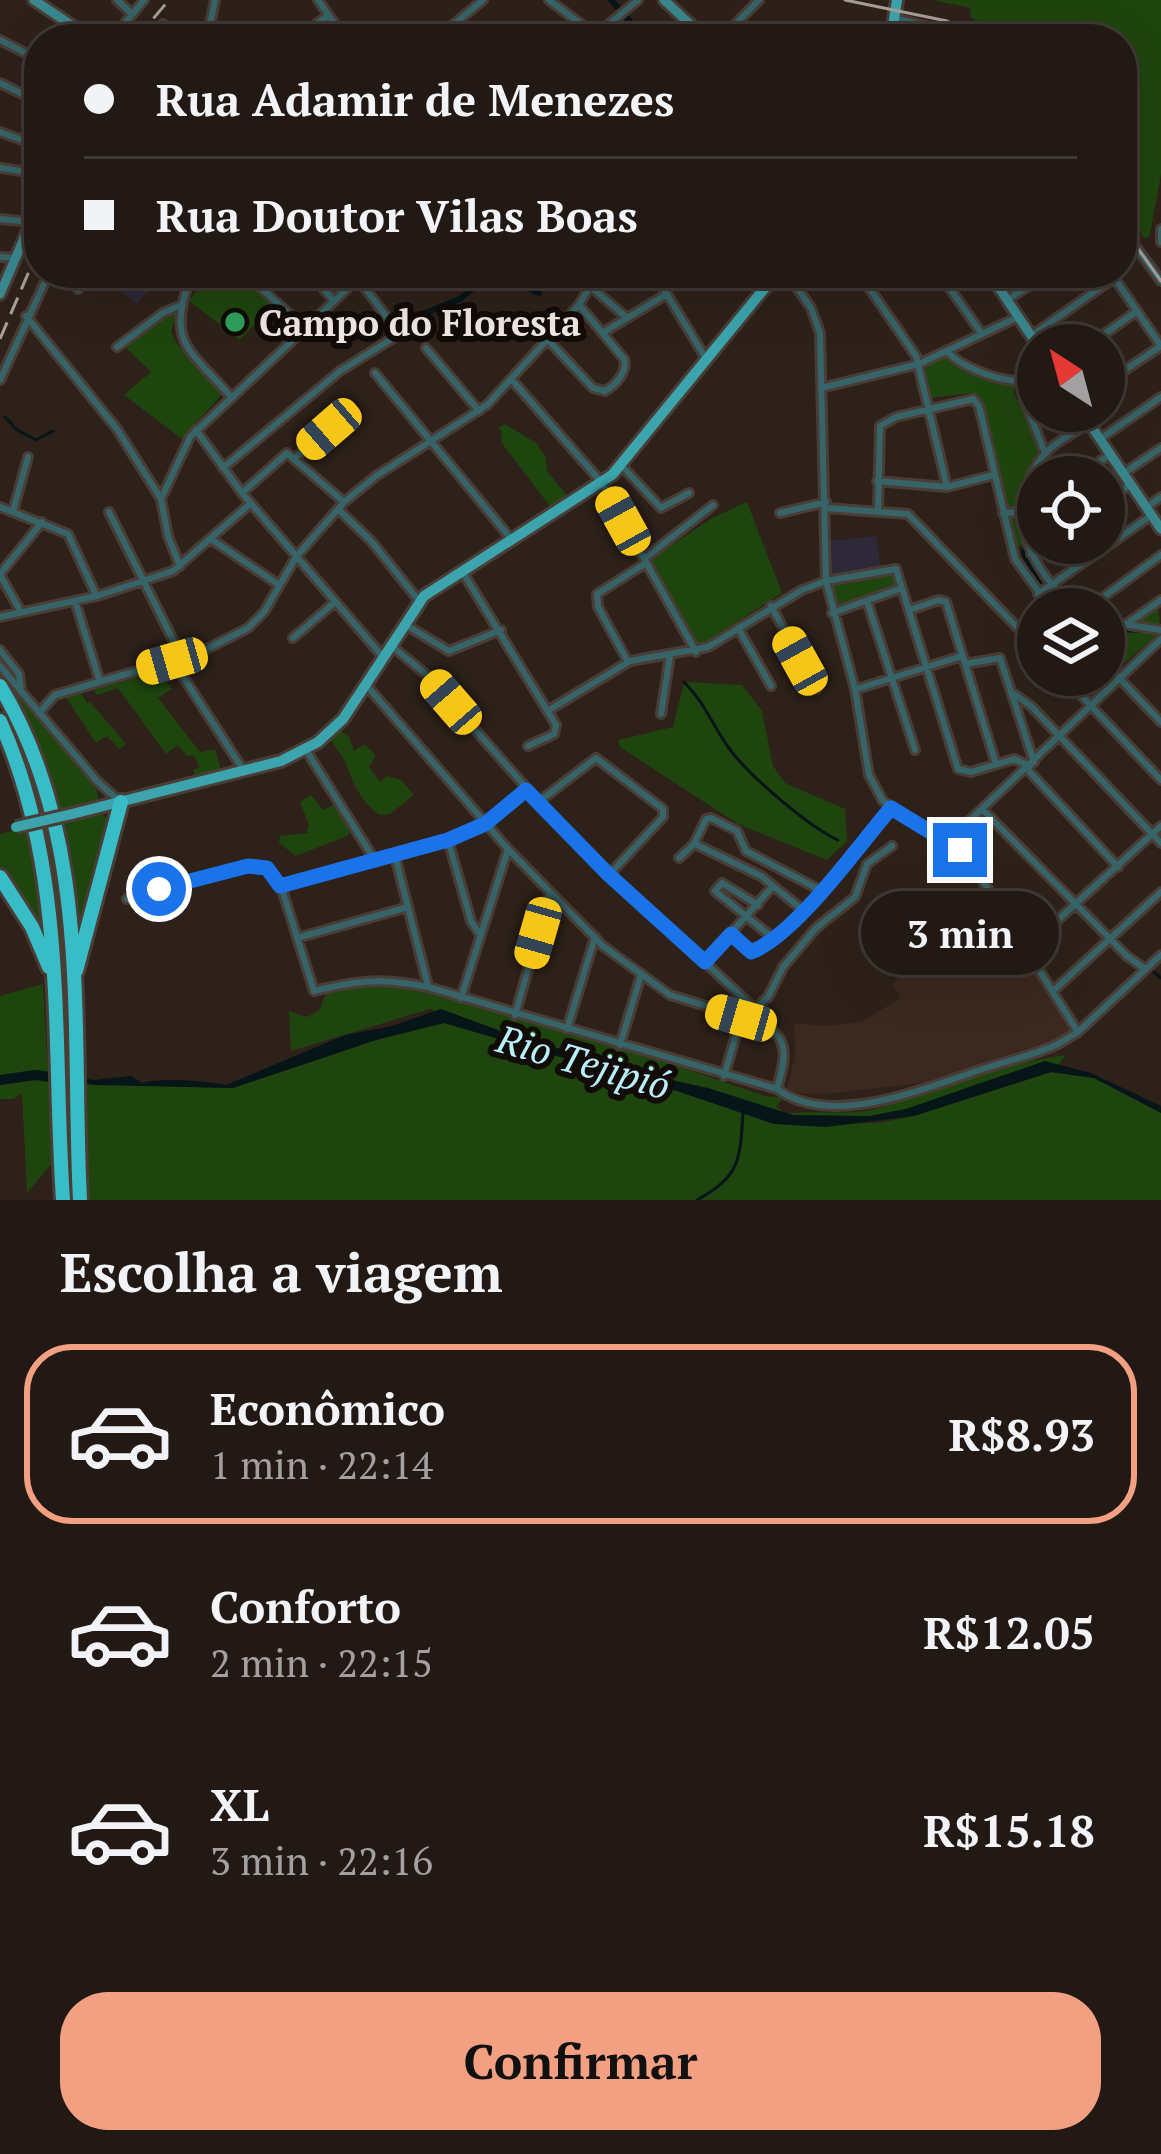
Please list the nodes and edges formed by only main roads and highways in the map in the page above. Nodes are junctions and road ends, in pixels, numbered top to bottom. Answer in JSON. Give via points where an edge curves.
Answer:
{"nodes":[{"id":1,"x":34,"y":0,"type":"edge"},
{"id":2,"x":664,"y":0,"type":"edge"},
{"id":3,"x":70,"y":24,"type":"edge"},
{"id":4,"x":690,"y":24,"type":"edge"},
{"id":5,"x":24,"y":239,"type":"edge"},
{"id":6,"x":764,"y":288,"type":"edge"},
{"id":7,"x":999,"y":288,"type":"edge"},
{"id":8,"x":0,"y":294,"type":"edge"},
{"id":9,"x":1023,"y":324,"type":"edge"},
{"id":10,"x":1095,"y":432,"type":"edge"},
{"id":11,"x":1161,"y":529,"type":"edge"},
{"id":12,"x":0,"y":686,"type":"edge"},
{"id":13,"x":0,"y":721,"type":"edge"},
{"id":14,"x":121,"y":802,"type":"junction"},
{"id":15,"x":102,"y":806,"type":"junction"},
{"id":16,"x":0,"y":831,"type":"edge"},
{"id":17,"x":111,"y":833,"type":"junction"},
{"id":18,"x":0,"y":877,"type":"edge"},
{"id":19,"x":73,"y":975,"type":"junction"},
{"id":20,"x":53,"y":984,"type":"junction"},
{"id":21,"x":63,"y":1200,"type":"edge"},
{"id":22,"x":80,"y":1200,"type":"edge"}],
"edges":[{"from":1,"to":3,"type":"main road"},
{"from":2,"to":4,"type":"main road"},
{"from":5,"to":8,"type":"main road"},
{"from":6,"to":14,"type":"main road","via":[[602,483],[419,601],[343,718],[306,750]]},
{"from":7,"to":9,"type":"main road"},
{"from":10,"to":11,"type":"main road"},
{"from":12,"to":19,"type":"highway","via":[[38,763],[56,823]]},
{"from":13,"to":20,"type":"highway","via":[[42,846]]},
{"from":14,"to":15,"type":"main road"},
{"from":14,"to":17,"type":"highway"},
{"from":15,"to":16,"type":"main road","bridge":true},
{"from":15,"to":17,"type":"highway"},
{"from":17,"to":19,"type":"highway"},
{"from":18,"to":20,"type":"highway","via":[[44,951]]},
{"from":19,"to":22,"type":"highway"},
{"from":20,"to":21,"type":"highway"}]}
